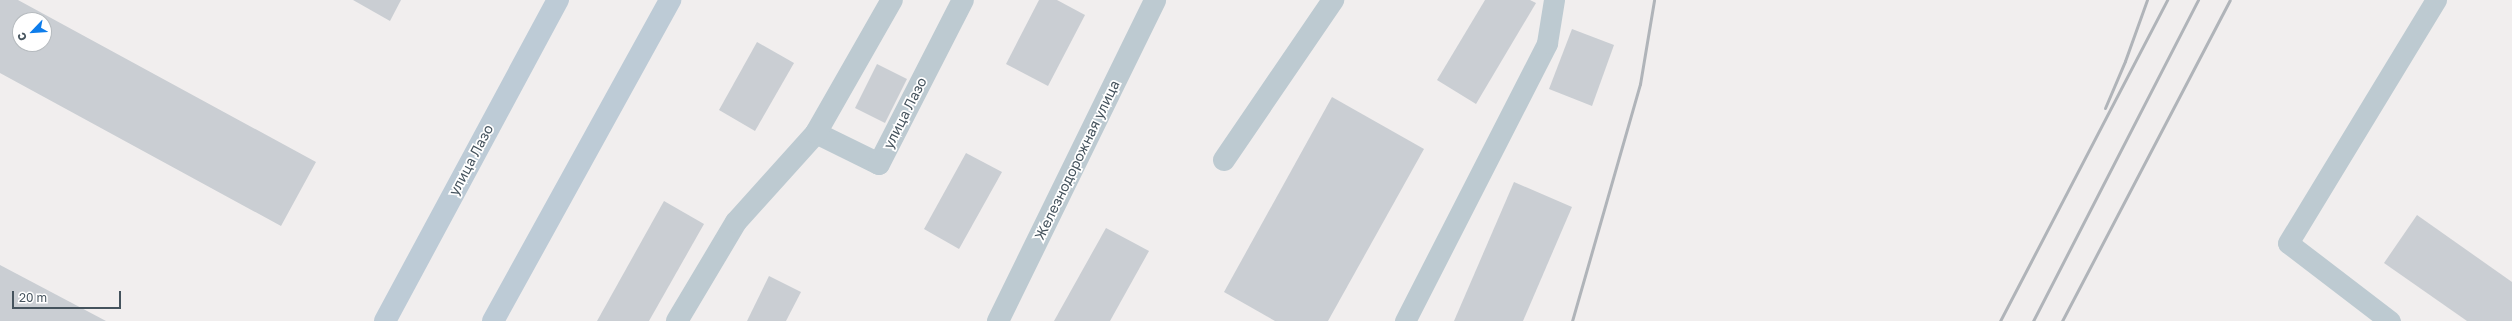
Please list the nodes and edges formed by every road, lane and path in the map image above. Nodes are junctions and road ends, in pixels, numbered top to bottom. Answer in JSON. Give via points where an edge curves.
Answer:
{"nodes":[{"id":1,"x":558,"y":0,"type":"edge"},
{"id":2,"x":670,"y":0,"type":"edge"},
{"id":3,"x":892,"y":0,"type":"edge"},
{"id":4,"x":963,"y":0,"type":"edge"},
{"id":5,"x":1155,"y":0,"type":"edge"},
{"id":6,"x":1333,"y":0,"type":"edge"},
{"id":7,"x":1554,"y":0,"type":"edge"},
{"id":8,"x":2436,"y":0,"type":"edge"},
{"id":9,"x":816,"y":133,"type":"junction"},
{"id":10,"x":1224,"y":160,"type":"dead end"},
{"id":11,"x":385,"y":321,"type":"edge"},
{"id":12,"x":493,"y":321,"type":"edge"},
{"id":13,"x":677,"y":321,"type":"edge"},
{"id":14,"x":998,"y":321,"type":"edge"},
{"id":15,"x":1405,"y":321,"type":"edge"},
{"id":16,"x":2390,"y":321,"type":"edge"}],
"edges":[{"from":1,"to":11,"type":"street","name":"улица Лазо"},
{"from":2,"to":12,"type":"street"},
{"from":3,"to":9,"type":"street"},
{"from":4,"to":9,"type":"street","name":"улица Лазо","via":[[879,164]]},
{"from":5,"to":14,"type":"street","name":"Железнодорожная улица"},
{"from":6,"to":10,"type":"street"},
{"from":7,"to":15,"type":"lane","via":[[1547,44]]},
{"from":8,"to":16,"type":"lane","via":[[2288,243]]},
{"from":9,"to":13,"type":"street","via":[[736,222]]}]}
